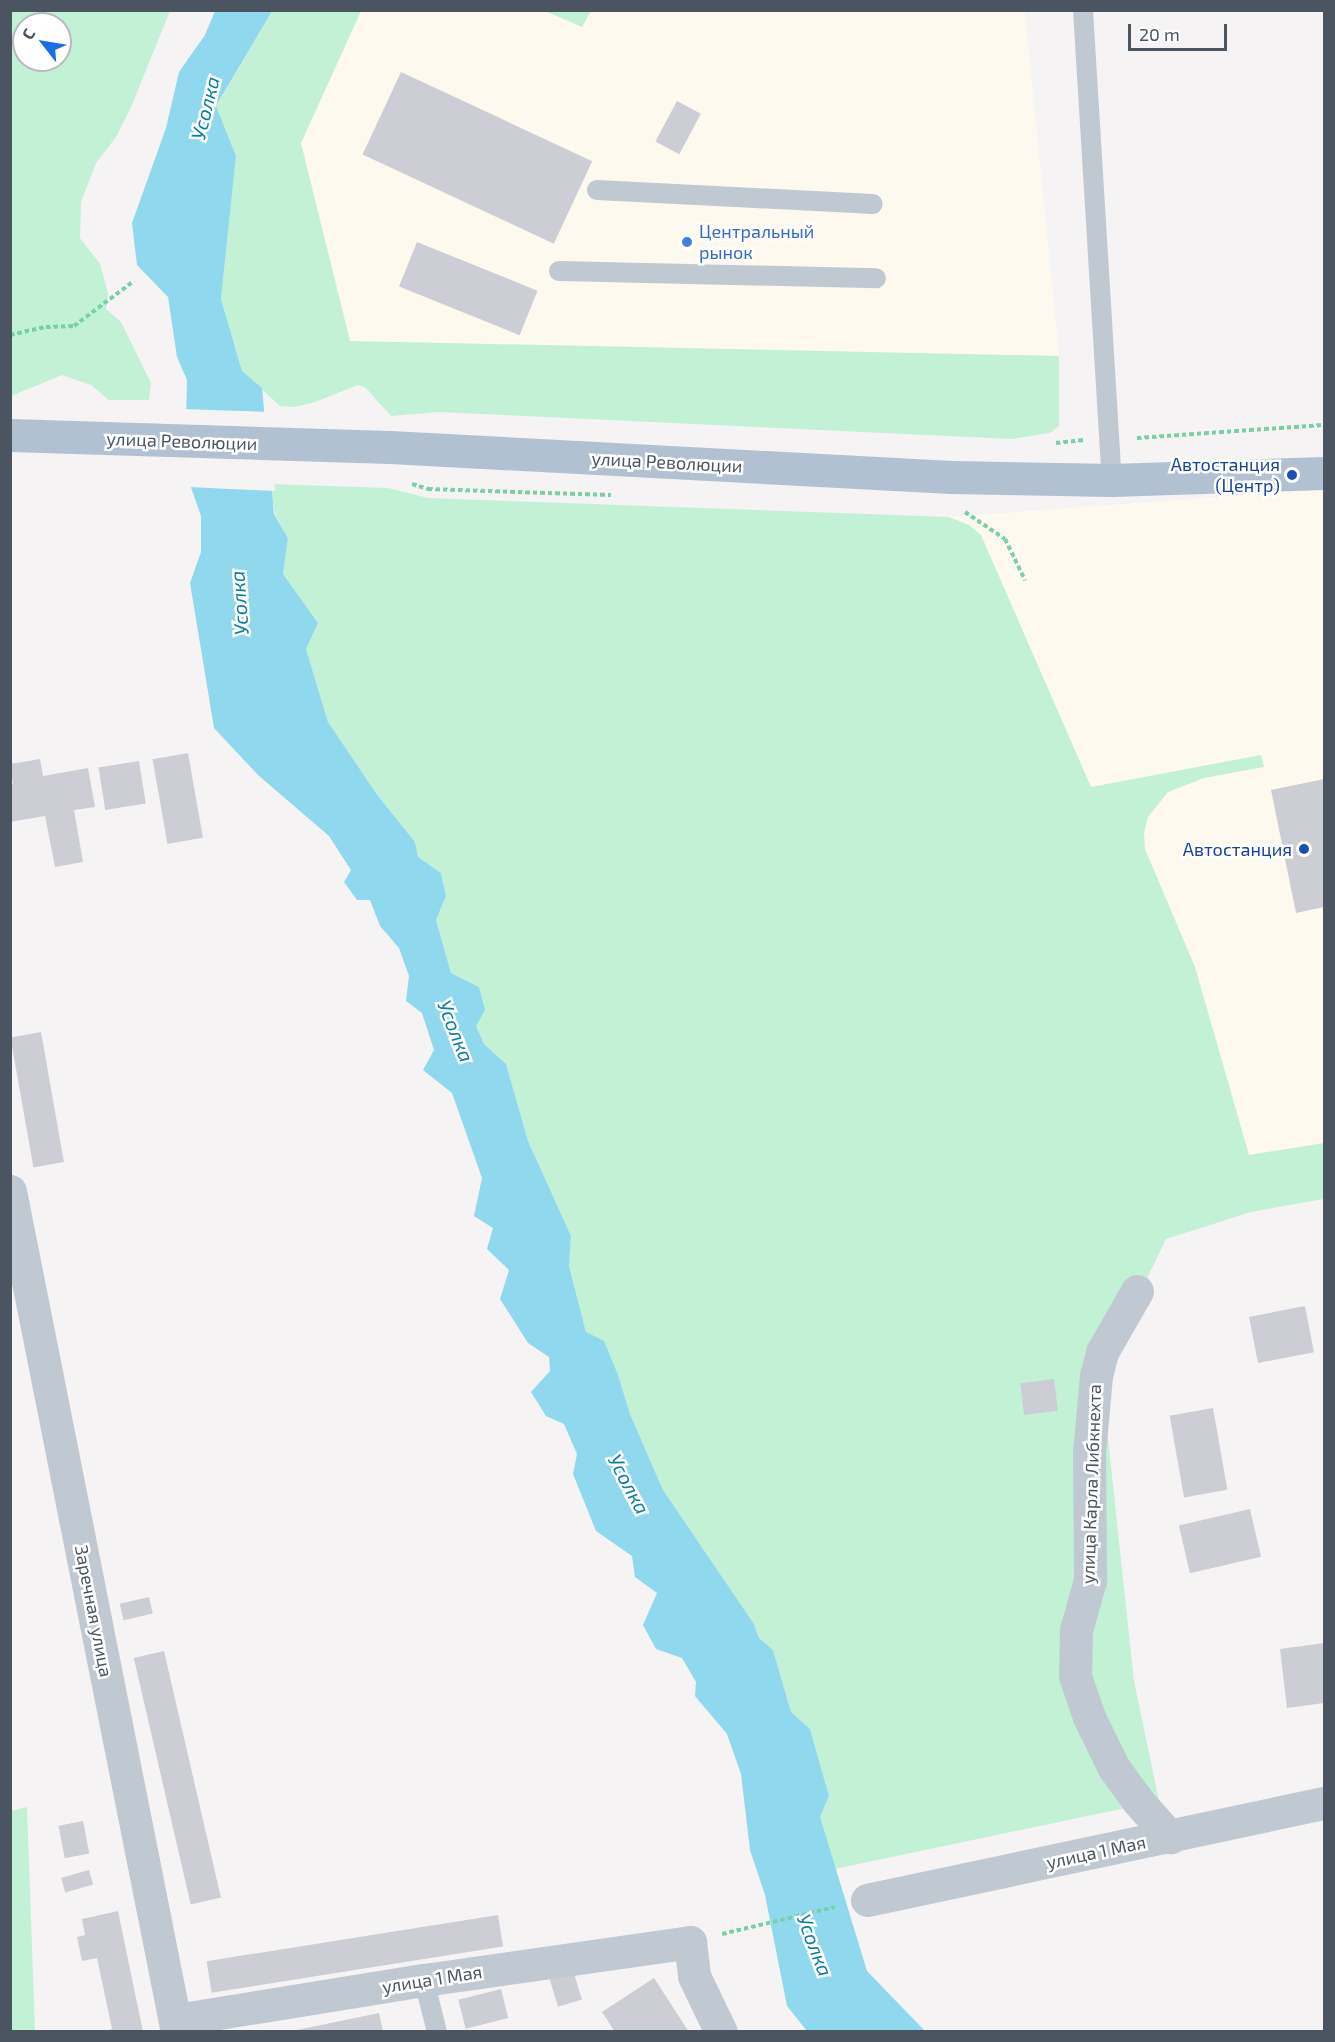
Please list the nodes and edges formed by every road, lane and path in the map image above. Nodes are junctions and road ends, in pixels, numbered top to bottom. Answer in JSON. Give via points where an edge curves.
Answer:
{"nodes":[{"id":1,"x":1083,"y":10,"type":"edge"},
{"id":2,"x":597,"y":190,"type":"dead end"},
{"id":3,"x":873,"y":204,"type":"dead end"},
{"id":4,"x":560,"y":271,"type":"dead end"},
{"id":5,"x":876,"y":278,"type":"dead end"},
{"id":6,"x":134,"y":281,"type":"dead end"},
{"id":7,"x":10,"y":335,"type":"edge"},
{"id":8,"x":10,"y":435,"type":"edge"},
{"id":9,"x":1324,"y":473,"type":"edge"},
{"id":10,"x":1112,"y":480,"type":"junction"},
{"id":11,"x":408,"y":483,"type":"dead end"},
{"id":12,"x":616,"y":495,"type":"dead end"},
{"id":13,"x":963,"y":510,"type":"dead end"},
{"id":14,"x":1025,"y":580,"type":"dead end"},
{"id":15,"x":10,"y":1191,"type":"edge"},
{"id":16,"x":1137,"y":1291,"type":"dead end"},
{"id":17,"x":1324,"y":1803,"type":"edge"},
{"id":18,"x":1170,"y":1837,"type":"junction"},
{"id":19,"x":867,"y":1900,"type":"joint"},
{"id":20,"x":690,"y":1942,"type":"junction"},
{"id":21,"x":424,"y":1980,"type":"junction"},
{"id":22,"x":177,"y":2026,"type":"edge"},
{"id":23,"x":437,"y":2031,"type":"edge"},
{"id":24,"x":721,"y":2031,"type":"edge"}],
"edges":[{"from":1,"to":10,"type":"lane"},
{"from":2,"to":3,"type":"lane"},
{"from":4,"to":5,"type":"lane"},
{"from":6,"to":7,"type":"path","via":[[74,326]]},
{"from":8,"to":10,"type":"main road","name":"улица Революции","via":[[390,447],[951,477]]},
{"from":9,"to":10,"type":"main road","name":"улица Революции"},
{"from":11,"to":12,"type":"path","via":[[428,489]]},
{"from":13,"to":14,"type":"path","via":[[1005,539]]},
{"from":15,"to":22,"type":"street","name":"Заречная улица"},
{"from":16,"to":18,"type":"street","name":"улица Карла Либкнехта","via":[[1102,1352],[1096,1376],[1089,1453],[1090,1580],[1076,1630],[1075,1676],[1089,1717],[1114,1768]]},
{"from":17,"to":18,"type":"street","name":"улица 1 Мая"},
{"from":18,"to":19,"type":"street","name":"улица 1 Мая"},
{"from":19,"to":20,"type":"path"},
{"from":20,"to":21,"type":"street","name":"улица 1 Мая"},
{"from":20,"to":24,"type":"street","via":[[693,1976]]},
{"from":21,"to":22,"type":"street","name":"улица 1 Мая"},
{"from":21,"to":23,"type":"lane"}]}
